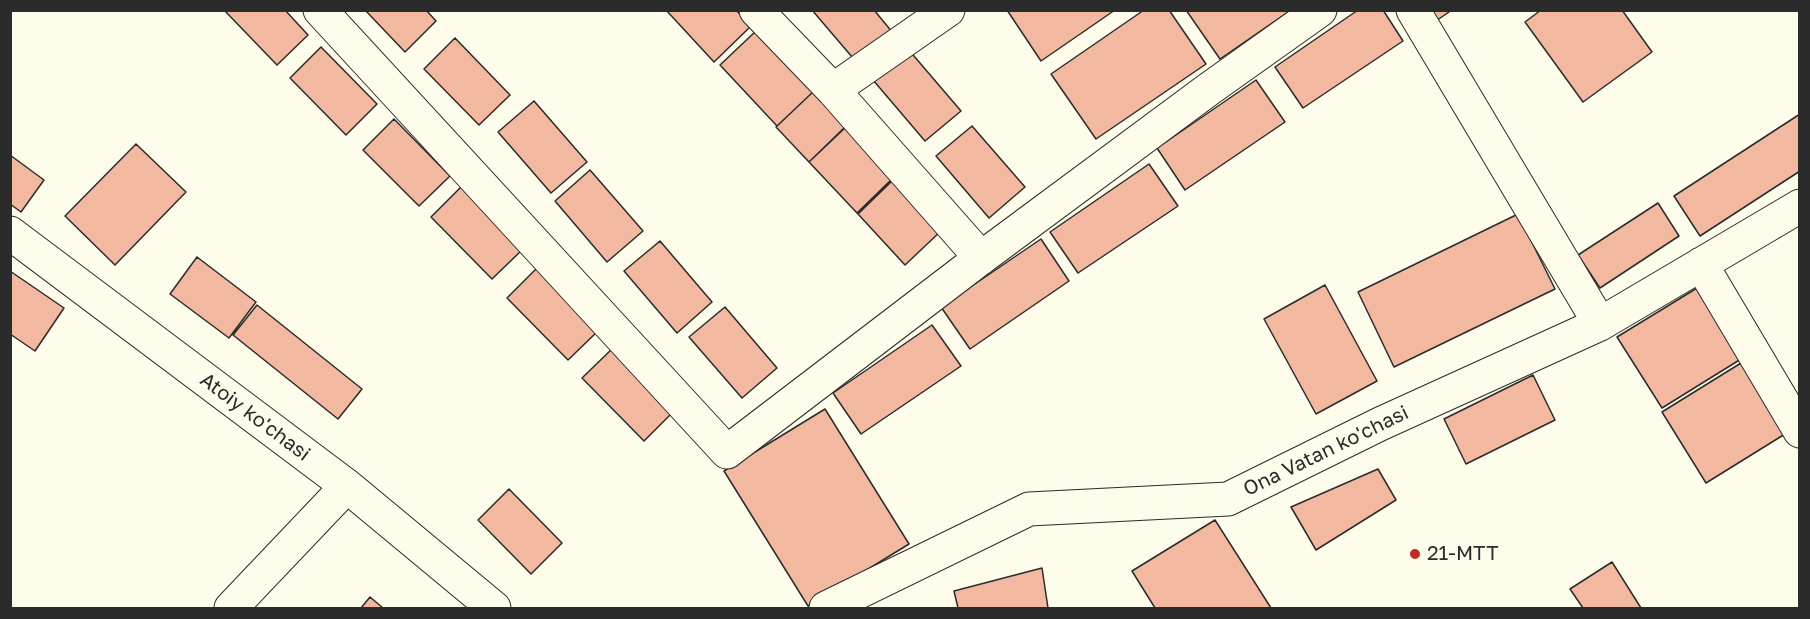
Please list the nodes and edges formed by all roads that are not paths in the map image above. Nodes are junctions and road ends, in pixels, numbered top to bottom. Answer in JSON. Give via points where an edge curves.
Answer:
{"nodes":[{"id":1,"x":320,"y":10,"type":"edge"},
{"id":2,"x":756,"y":10,"type":"edge"},
{"id":3,"x":948,"y":10,"type":"edge"},
{"id":4,"x":1320,"y":10,"type":"edge"},
{"id":5,"x":1413,"y":10,"type":"edge"},
{"id":6,"x":833,"y":90,"type":"junction"},
{"id":7,"x":1800,"y":206,"type":"edge"},
{"id":8,"x":10,"y":233,"type":"edge"},
{"id":9,"x":981,"y":258,"type":"junction"},
{"id":10,"x":1701,"y":264,"type":"junction"},
{"id":11,"x":1600,"y":324,"type":"junction"},
{"id":12,"x":1800,"y":431,"type":"edge"},
{"id":13,"x":347,"y":486,"type":"junction"},
{"id":14,"x":231,"y":609,"type":"edge"},
{"id":15,"x":494,"y":609,"type":"edge"},
{"id":16,"x":826,"y":609,"type":"edge"}],
"edges":[{"from":1,"to":9,"type":"street","via":[[727,452]]},
{"from":2,"to":6,"type":"street"},
{"from":3,"to":6,"type":"street"},
{"from":4,"to":9,"type":"street"},
{"from":5,"to":11,"type":"street"},
{"from":6,"to":9,"type":"street"},
{"from":7,"to":10,"type":"street","name":"Ona Vatan ko'chasi"},
{"from":8,"to":13,"type":"street","name":"Atoiy ko'chasi"},
{"from":10,"to":11,"type":"street","name":"Ona Vatan ko'chasi"},
{"from":10,"to":12,"type":"street"},
{"from":11,"to":16,"type":"street","name":"Ona Vatan ko'chasi","via":[[1380,424],[1228,499],[1029,509]]},
{"from":13,"to":14,"type":"street"},
{"from":13,"to":15,"type":"street","name":"Atoiy ko'chasi"}]}
